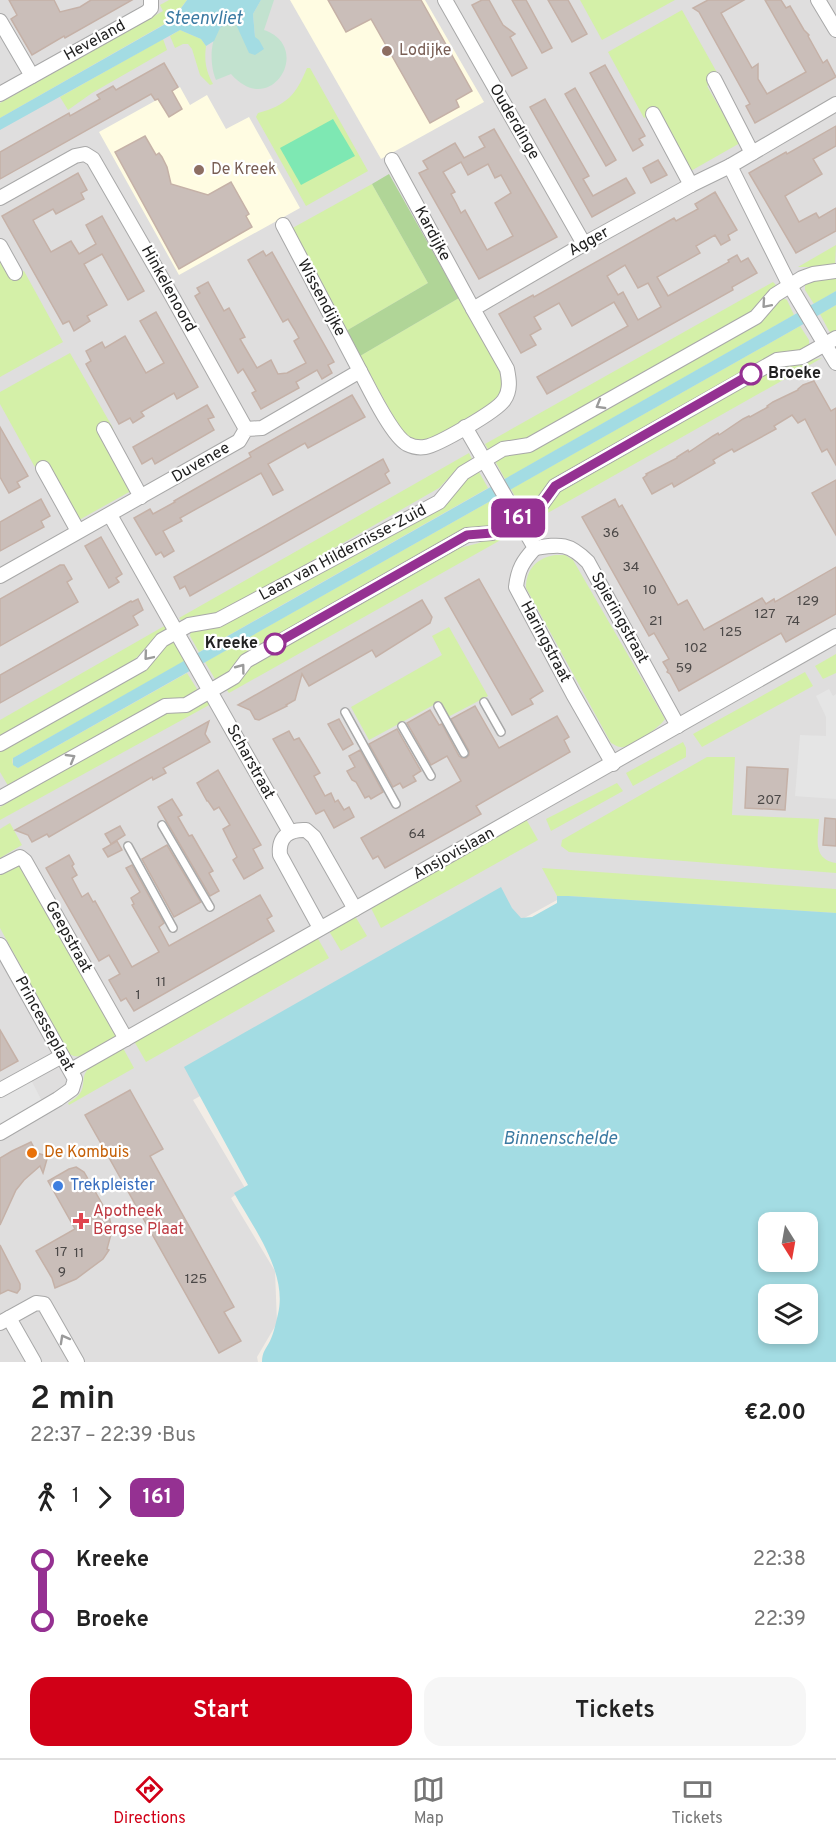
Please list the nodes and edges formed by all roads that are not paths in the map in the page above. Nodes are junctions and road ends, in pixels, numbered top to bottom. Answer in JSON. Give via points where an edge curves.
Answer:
{"nodes":[{"id":1,"x":150,"y":0,"type":"edge"},
{"id":2,"x":445,"y":0,"type":"edge"},
{"id":3,"x":820,"y":1,"type":"edge"},
{"id":4,"x":0,"y":21,"type":"edge"},
{"id":5,"x":834,"y":22,"type":"edge"},
{"id":6,"x":32,"y":76,"type":"junction"},
{"id":7,"x":714,"y":79,"type":"dead end"},
{"id":8,"x":0,"y":94,"type":"edge"},
{"id":9,"x":836,"y":104,"type":"edge"},
{"id":10,"x":653,"y":114,"type":"dead end"},
{"id":11,"x":752,"y":153,"type":"junction"},
{"id":12,"x":392,"y":160,"type":"dead end"},
{"id":13,"x":730,"y":166,"type":"junction"},
{"id":14,"x":691,"y":185,"type":"junction"},
{"id":15,"x":0,"y":198,"type":"edge"},
{"id":16,"x":283,"y":225,"type":"dead end"},
{"id":17,"x":584,"y":244,"type":"junction"},
{"id":18,"x":0,"y":246,"type":"edge"},
{"id":19,"x":836,"y":272,"type":"edge"},
{"id":20,"x":15,"y":273,"type":"dead end"},
{"id":21,"x":790,"y":286,"type":"junction"},
{"id":22,"x":472,"y":309,"type":"junction"},
{"id":23,"x":830,"y":342,"type":"edge"},
{"id":24,"x":836,"y":363,"type":"edge"},
{"id":25,"x":360,"y":371,"type":"junction"},
{"id":26,"x":465,"y":427,"type":"junction"},
{"id":27,"x":104,"y":429,"type":"dead end"},
{"id":28,"x":246,"y":429,"type":"junction"},
{"id":29,"x":484,"y":460,"type":"junction"},
{"id":30,"x":43,"y":468,"type":"dead end"},
{"id":31,"x":141,"y":497,"type":"junction"},
{"id":32,"x":110,"y":515,"type":"junction"},
{"id":33,"x":517,"y":519,"type":"junction"},
{"id":34,"x":78,"y":531,"type":"junction"},
{"id":35,"x":535,"y":548,"type":"junction"},
{"id":36,"x":0,"y":576,"type":"edge"},
{"id":37,"x":177,"y":632,"type":"junction"},
{"id":38,"x":836,"y":636,"type":"edge"},
{"id":39,"x":210,"y":691,"type":"junction"},
{"id":40,"x":484,"y":702,"type":"dead end"},
{"id":41,"x":438,"y":706,"type":"dead end"},
{"id":42,"x":345,"y":712,"type":"dead end"},
{"id":43,"x":402,"y":726,"type":"dead end"},
{"id":44,"x":678,"y":726,"type":"junction"},
{"id":45,"x":501,"y":732,"type":"dead end"},
{"id":46,"x":0,"y":744,"type":"edge"},
{"id":47,"x":464,"y":753,"type":"dead end"},
{"id":48,"x":613,"y":764,"type":"junction"},
{"id":49,"x":431,"y":776,"type":"dead end"},
{"id":50,"x":0,"y":798,"type":"edge"},
{"id":51,"x":396,"y":804,"type":"dead end"},
{"id":52,"x":162,"y":825,"type":"dead end"},
{"id":53,"x":290,"y":832,"type":"junction"},
{"id":54,"x":128,"y":846,"type":"dead end"},
{"id":55,"x":0,"y":867,"type":"edge"},
{"id":56,"x":210,"y":907,"type":"dead end"},
{"id":57,"x":355,"y":909,"type":"junction"},
{"id":58,"x":173,"y":928,"type":"dead end"},
{"id":59,"x":320,"y":928,"type":"junction"},
{"id":60,"x":0,"y":945,"type":"edge"},
{"id":61,"x":126,"y":1039,"type":"junction"},
{"id":62,"x":62,"y":1056,"type":"junction"},
{"id":63,"x":71,"y":1070,"type":"junction"},
{"id":64,"x":0,"y":1090,"type":"edge"},
{"id":65,"x":0,"y":1133,"type":"edge"},
{"id":66,"x":4,"y":1320,"type":"edge"},
{"id":67,"x":34,"y":1362,"type":"edge"},
{"id":68,"x":77,"y":1362,"type":"edge"}],
"edges":[{"from":1,"to":6,"type":"street","name":"Heveland","via":[[147,12]]},
{"from":2,"to":17,"type":"street","name":"Ouderdinge"},
{"from":3,"to":5,"type":"street"},
{"from":4,"to":6,"type":"street"},
{"from":6,"to":8,"type":"street","name":"Heveland"},
{"from":7,"to":11,"type":"street"},
{"from":9,"to":11,"type":"street","name":"Agger"},
{"from":10,"to":14,"type":"street"},
{"from":11,"to":13,"type":"street","name":"Agger"},
{"from":12,"to":22,"type":"street","name":"Kardijke"},
{"from":13,"to":14,"type":"street","name":"Agger"},
{"from":13,"to":21,"type":"street"},
{"from":14,"to":17,"type":"street","name":"Agger"},
{"from":15,"to":28,"type":"street","name":"Hinkelenoord","via":[[75,156],[85,154],[93,159]]},
{"from":16,"to":25,"type":"street","name":"Wissendijke"},
{"from":17,"to":22,"type":"street","name":"Agger"},
{"from":18,"to":20,"type":"street"},
{"from":19,"to":21,"type":"street","name":"Laan van Hildernisse-Zuid","via":[[813,274]]},
{"from":21,"to":23,"type":"street","via":[[814,326]]},
{"from":21,"to":29,"type":"street","name":"Laan van Hildernisse-Zuid","one_way":true,"via":[[775,294],[756,317],[529,445],[503,449]]},
{"from":22,"to":26,"type":"street","via":[[509,379],[504,400]]},
{"from":23,"to":24,"type":"street"},
{"from":23,"to":33,"type":"street","via":[[802,357],[777,360],[605,457],[555,486],[542,504]]},
{"from":25,"to":26,"type":"street","via":[[396,434],[409,446],[427,447]]},
{"from":25,"to":28,"type":"street","name":"Duvenee","via":[[262,428]]},
{"from":26,"to":29,"type":"street"},
{"from":27,"to":31,"type":"street"},
{"from":28,"to":31,"type":"street","name":"Duvenee","via":[[238,441]]},
{"from":29,"to":33,"type":"street"},
{"from":29,"to":37,"type":"street","name":"Laan van Hildernisse-Zuid","via":[[463,473],[440,502],[219,620],[189,625]]},
{"from":30,"to":34,"type":"street"},
{"from":31,"to":32,"type":"street","name":"Duvenee"},
{"from":32,"to":34,"type":"street","name":"Duvenee"},
{"from":32,"to":37,"type":"street"},
{"from":33,"to":35,"type":"street"},
{"from":39,"to":33,"type":"street","one_way":true,"via":[[234,677],[246,661],[467,535],[492,533]]},
{"from":34,"to":36,"type":"street","name":"Duvenee"},
{"from":35,"to":44,"type":"street","name":"Spieringstraat","via":[[566,546],[578,551],[588,562]]},
{"from":35,"to":48,"type":"street","name":"Haringstraat","via":[[518,572],[516,587]]},
{"from":37,"to":39,"type":"street"},
{"from":37,"to":46,"type":"street","name":"Laan van Hildernisse-Zuid","one_way":true,"via":[[162,640],[142,664]]},
{"from":38,"to":44,"type":"street","name":"Ansjovislaan"},
{"from":50,"to":39,"type":"street","one_way":true,"via":[[149,714],[165,706],[186,705]]},
{"from":39,"to":53,"type":"street","name":"Scharstraat"},
{"from":40,"to":45,"type":"lane"},
{"from":41,"to":47,"type":"lane"},
{"from":42,"to":51,"type":"lane"},
{"from":43,"to":49,"type":"lane"},
{"from":44,"to":48,"type":"street","name":"Ansjovislaan"},
{"from":48,"to":57,"type":"street","name":"Ansjovislaan"},
{"from":52,"to":56,"type":"lane"},
{"from":53,"to":57,"type":"street","via":[[306,830],[314,837]]},
{"from":53,"to":59,"type":"street","via":[[279,846],[280,855]]},
{"from":54,"to":58,"type":"lane"},
{"from":55,"to":61,"type":"street","name":"Geepstraat","via":[[20,857],[25,861]]},
{"from":57,"to":59,"type":"street","name":"Ansjovislaan"},
{"from":59,"to":61,"type":"street","name":"Ansjovislaan"},
{"from":60,"to":62,"type":"street","name":"Princesseplaat"},
{"from":61,"to":63,"type":"street","name":"Ansjovislaan"},
{"from":62,"to":63,"type":"street","name":"Princesseplaat"},
{"from":62,"to":64,"type":"street"},
{"from":63,"to":65,"type":"street","name":"Princesseplaat","via":[[75,1079],[72,1089]]},
{"from":66,"to":67,"type":"street"},
{"from":68,"to":66,"type":"street","one_way":true,"via":[[44,1305],[36,1303]]}]}
